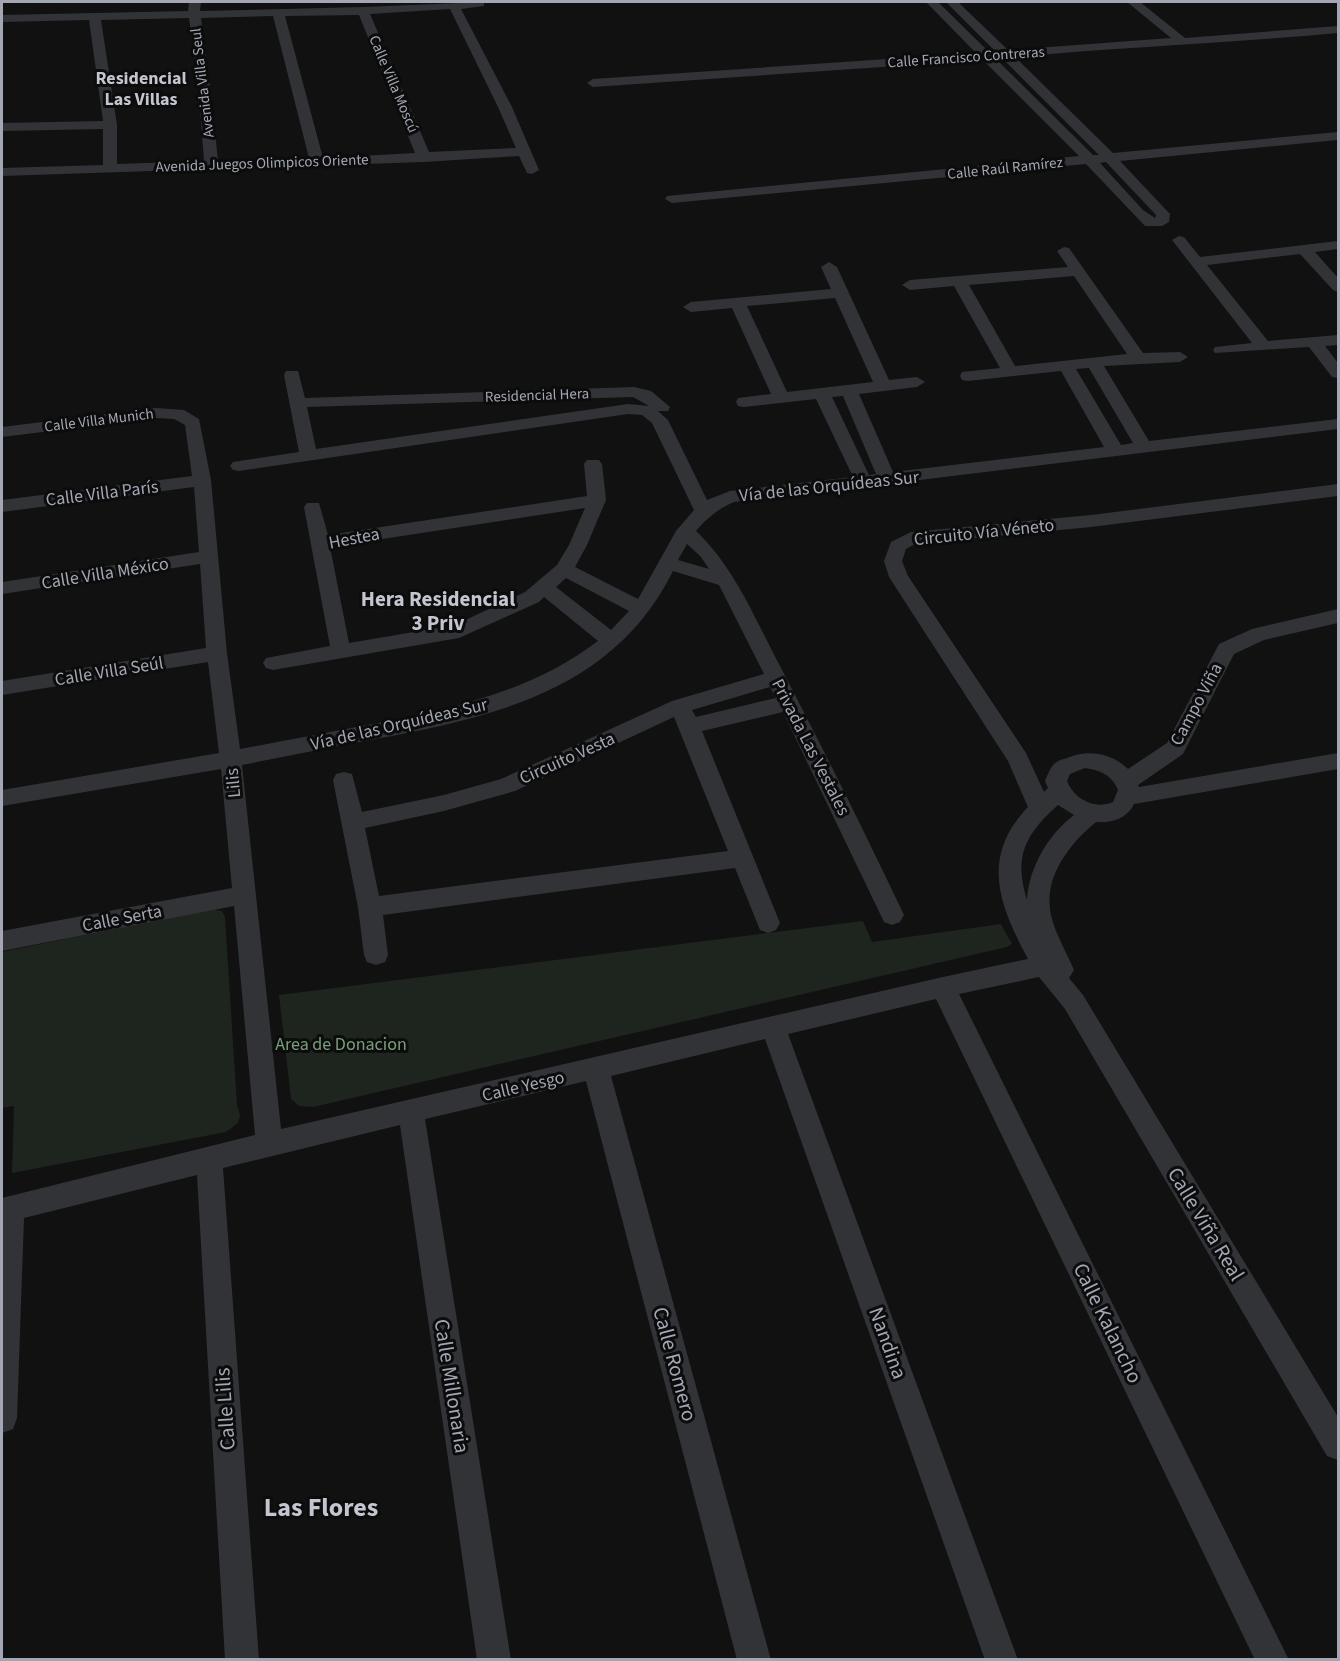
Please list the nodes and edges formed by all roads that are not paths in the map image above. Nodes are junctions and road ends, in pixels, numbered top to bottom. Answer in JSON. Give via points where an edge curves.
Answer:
{"nodes":[{"id":1,"x":932,"y":2,"type":"edge"},
{"id":2,"x":952,"y":2,"type":"edge"},
{"id":3,"x":1133,"y":2,"type":"edge"},
{"id":4,"x":480,"y":4,"type":"dead end"},
{"id":5,"x":454,"y":6,"type":"junction"},
{"id":6,"x":194,"y":7,"type":"edge"},
{"id":7,"x":363,"y":11,"type":"junction"},
{"id":8,"x":278,"y":13,"type":"junction"},
{"id":9,"x":94,"y":16,"type":"junction"},
{"id":10,"x":2,"y":18,"type":"edge"},
{"id":11,"x":1338,"y":29,"type":"edge"},
{"id":12,"x":1182,"y":41,"type":"junction"},
{"id":13,"x":1005,"y":55,"type":"junction"},
{"id":14,"x":985,"y":56,"type":"junction"},
{"id":15,"x":593,"y":83,"type":"dead end"},
{"id":16,"x":110,"y":125,"type":"junction"},
{"id":17,"x":2,"y":127,"type":"edge"},
{"id":18,"x":1338,"y":136,"type":"edge"},
{"id":19,"x":523,"y":152,"type":"junction"},
{"id":20,"x":424,"y":158,"type":"junction"},
{"id":21,"x":1110,"y":158,"type":"junction"},
{"id":22,"x":1089,"y":159,"type":"junction"},
{"id":23,"x":317,"y":162,"type":"junction"},
{"id":24,"x":211,"y":165,"type":"junction"},
{"id":25,"x":110,"y":167,"type":"junction"},
{"id":26,"x":532,"y":170,"type":"dead end"},
{"id":27,"x":2,"y":172,"type":"edge"},
{"id":28,"x":672,"y":199,"type":"dead end"},
{"id":29,"x":1179,"y":240,"type":"dead end"},
{"id":30,"x":1338,"y":245,"type":"edge"},
{"id":31,"x":1304,"y":249,"type":"junction"},
{"id":32,"x":1064,"y":251,"type":"dead end"},
{"id":33,"x":1196,"y":262,"type":"junction"},
{"id":34,"x":829,"y":267,"type":"dead end"},
{"id":35,"x":1078,"y":270,"type":"junction"},
{"id":36,"x":959,"y":281,"type":"junction"},
{"id":37,"x":910,"y":285,"type":"dead end"},
{"id":38,"x":1338,"y":287,"type":"edge"},
{"id":39,"x":839,"y":293,"type":"junction"},
{"id":40,"x":737,"y":302,"type":"junction"},
{"id":41,"x":691,"y":307,"type":"dead end"},
{"id":42,"x":1337,"y":342,"type":"edge"},
{"id":43,"x":1314,"y":343,"type":"junction"},
{"id":44,"x":1263,"y":346,"type":"junction"},
{"id":45,"x":1221,"y":350,"type":"dead end"},
{"id":46,"x":1179,"y":357,"type":"dead end"},
{"id":47,"x":1138,"y":358,"type":"junction"},
{"id":48,"x":1094,"y":363,"type":"junction"},
{"id":49,"x":1066,"y":366,"type":"junction"},
{"id":50,"x":1010,"y":371,"type":"junction"},
{"id":51,"x":1338,"y":373,"type":"edge"},
{"id":52,"x":292,"y":375,"type":"dead end"},
{"id":53,"x":968,"y":376,"type":"dead end"},
{"id":54,"x":917,"y":382,"type":"dead end"},
{"id":55,"x":882,"y":385,"type":"junction"},
{"id":56,"x":849,"y":390,"type":"junction"},
{"id":57,"x":822,"y":393,"type":"junction"},
{"id":58,"x":573,"y":394,"type":"junction"},
{"id":59,"x":781,"y":398,"type":"junction"},
{"id":60,"x":744,"y":402,"type":"dead end"},
{"id":61,"x":298,"y":404,"type":"junction"},
{"id":62,"x":575,"y":415,"type":"junction"},
{"id":63,"x":665,"y":419,"type":"junction"},
{"id":64,"x":194,"y":423,"type":"joint"},
{"id":65,"x":1338,"y":424,"type":"edge"},
{"id":66,"x":2,"y":432,"type":"edge"},
{"id":67,"x":1144,"y":448,"type":"junction"},
{"id":68,"x":1116,"y":452,"type":"junction"},
{"id":69,"x":308,"y":455,"type":"junction"},
{"id":70,"x":593,"y":464,"type":"dead end"},
{"id":71,"x":239,"y":466,"type":"dead end"},
{"id":72,"x":202,"y":480,"type":"junction"},
{"id":73,"x":888,"y":480,"type":"junction"},
{"id":74,"x":864,"y":482,"type":"junction"},
{"id":75,"x":1338,"y":490,"type":"edge"},
{"id":76,"x":597,"y":500,"type":"junction"},
{"id":77,"x":2,"y":506,"type":"edge"},
{"id":78,"x":314,"y":507,"type":"dead end"},
{"id":79,"x":708,"y":507,"type":"junction"},
{"id":80,"x":685,"y":531,"type":"junction"},
{"id":81,"x":320,"y":542,"type":"junction"},
{"id":82,"x":208,"y":557,"type":"junction"},
{"id":83,"x":668,"y":563,"type":"junction"},
{"id":84,"x":564,"y":568,"type":"junction"},
{"id":85,"x":726,"y":581,"type":"junction"},
{"id":86,"x":2,"y":588,"type":"edge"},
{"id":87,"x":545,"y":588,"type":"junction"},
{"id":88,"x":641,"y":609,"type":"junction"},
{"id":89,"x":1338,"y":616,"type":"edge"},
{"id":90,"x":611,"y":641,"type":"junction"},
{"id":91,"x":341,"y":651,"type":"junction"},
{"id":92,"x":217,"y":653,"type":"junction"},
{"id":93,"x":273,"y":663,"type":"dead end"},
{"id":94,"x":776,"y":678,"type":"junction"},
{"id":95,"x":2,"y":688,"type":"edge"},
{"id":96,"x":789,"y":703,"type":"junction"},
{"id":97,"x":680,"y":706,"type":"junction"},
{"id":98,"x":690,"y":726,"type":"junction"},
{"id":99,"x":231,"y":760,"type":"junction"},
{"id":100,"x":1338,"y":761,"type":"edge"},
{"id":101,"x":344,"y":780,"type":"dead end"},
{"id":102,"x":1127,"y":789,"type":"junction"},
{"id":103,"x":1059,"y":791,"type":"junction"},
{"id":104,"x":2,"y":798,"type":"edge"},
{"id":105,"x":1040,"y":808,"type":"junction"},
{"id":106,"x":1091,"y":813,"type":"junction"},
{"id":107,"x":354,"y":822,"type":"junction"},
{"id":108,"x":744,"y":858,"type":"junction"},
{"id":109,"x":243,"y":895,"type":"junction"},
{"id":110,"x":370,"y":908,"type":"junction"},
{"id":111,"x":892,"y":915,"type":"dead end"},
{"id":112,"x":768,"y":923,"type":"dead end"},
{"id":113,"x":2,"y":941,"type":"edge"},
{"id":114,"x":376,"y":956,"type":"dead end"},
{"id":115,"x":1052,"y":965,"type":"junction"},
{"id":116,"x":943,"y":987,"type":"junction"},
{"id":117,"x":773,"y":1028,"type":"junction"},
{"id":118,"x":596,"y":1070,"type":"junction"},
{"id":119,"x":411,"y":1112,"type":"junction"},
{"id":120,"x":269,"y":1144,"type":"junction"},
{"id":121,"x":209,"y":1159,"type":"junction"},
{"id":122,"x":6,"y":1210,"type":"edge"},
{"id":123,"x":2,"y":1418,"type":"edge"},
{"id":124,"x":1338,"y":1445,"type":"edge"},
{"id":125,"x":242,"y":1659,"type":"edge"},
{"id":126,"x":494,"y":1659,"type":"edge"},
{"id":127,"x":754,"y":1659,"type":"edge"},
{"id":128,"x":1002,"y":1659,"type":"edge"},
{"id":129,"x":1273,"y":1659,"type":"edge"}],
"edges":[{"from":1,"to":14,"type":"street"},
{"from":2,"to":13,"type":"street"},
{"from":3,"to":12,"type":"street"},
{"from":4,"to":5,"type":"street"},
{"from":5,"to":7,"type":"street"},
{"from":5,"to":19,"type":"street"},
{"from":6,"to":8,"type":"street"},
{"from":6,"to":9,"type":"street"},
{"from":6,"to":24,"type":"street","name":"Avenida Villa Seul"},
{"from":7,"to":8,"type":"street"},
{"from":7,"to":20,"type":"street","name":"Calle Villa Moscú"},
{"from":8,"to":23,"type":"street"},
{"from":9,"to":10,"type":"street"},
{"from":9,"to":16,"type":"street"},
{"from":11,"to":12,"type":"street","name":"Calle Francisco Contreras"},
{"from":12,"to":13,"type":"street","name":"Calle Francisco Contreras"},
{"from":13,"to":14,"type":"street","name":"Calle Francisco Contreras"},
{"from":13,"to":21,"type":"street"},
{"from":14,"to":15,"type":"street","name":"Calle Francisco Contreras"},
{"from":14,"to":22,"type":"street"},
{"from":16,"to":17,"type":"street"},
{"from":16,"to":25,"type":"street"},
{"from":18,"to":21,"type":"street","name":"Calle Raúl Ramírez"},
{"from":19,"to":20,"type":"street","name":"Avenida Juegos Olimpicos Oriente"},
{"from":19,"to":26,"type":"street"},
{"from":20,"to":23,"type":"street","name":"Avenida Juegos Olimpicos Oriente"},
{"from":21,"to":22,"type":"street","name":"Calle Raúl Ramírez"},
{"from":21,"to":22,"type":"street","via":[[1162,214],[1162,222],[1154,224],[1144,219]]},
{"from":22,"to":28,"type":"street","name":"Calle Raúl Ramírez"},
{"from":23,"to":24,"type":"street","name":"Avenida Juegos Olimpicos Oriente"},
{"from":24,"to":25,"type":"street","name":"Avenida Juegos Olimpicos Oriente"},
{"from":25,"to":27,"type":"street","name":"Avenida Juegos Olimpicos Oriente"},
{"from":29,"to":33,"type":"street"},
{"from":30,"to":31,"type":"street"},
{"from":31,"to":33,"type":"street"},
{"from":31,"to":38,"type":"street"},
{"from":32,"to":35,"type":"street"},
{"from":33,"to":44,"type":"street"},
{"from":34,"to":39,"type":"street"},
{"from":35,"to":36,"type":"street"},
{"from":35,"to":47,"type":"street"},
{"from":36,"to":37,"type":"street"},
{"from":36,"to":50,"type":"street"},
{"from":39,"to":40,"type":"street"},
{"from":39,"to":55,"type":"street"},
{"from":40,"to":41,"type":"street"},
{"from":40,"to":59,"type":"street"},
{"from":42,"to":43,"type":"street"},
{"from":43,"to":44,"type":"street"},
{"from":43,"to":51,"type":"street"},
{"from":44,"to":45,"type":"street"},
{"from":46,"to":47,"type":"street"},
{"from":47,"to":48,"type":"street"},
{"from":48,"to":49,"type":"street"},
{"from":48,"to":67,"type":"street"},
{"from":49,"to":50,"type":"street"},
{"from":49,"to":68,"type":"street"},
{"from":50,"to":53,"type":"street"},
{"from":52,"to":61,"type":"street"},
{"from":54,"to":55,"type":"street"},
{"from":55,"to":56,"type":"street"},
{"from":56,"to":57,"type":"street"},
{"from":56,"to":73,"type":"street"},
{"from":57,"to":59,"type":"street"},
{"from":57,"to":74,"type":"street"},
{"from":58,"to":61,"type":"street","name":"Residencial Hera"},
{"from":58,"to":62,"type":"street"},
{"from":58,"to":63,"type":"street","name":"Residencial Hera","via":[[638,393],[660,404]]},
{"from":59,"to":60,"type":"street"},
{"from":61,"to":69,"type":"street"},
{"from":62,"to":63,"type":"street","name":"Residencial Hera","via":[[636,408]]},
{"from":62,"to":69,"type":"street","name":"Residencial Hera"},
{"from":63,"to":79,"type":"street","name":"Residencial Hera"},
{"from":64,"to":66,"type":"street","name":"Calle Villa Munich","via":[[178,414],[156,413]]},
{"from":64,"to":72,"type":"street","name":"Lilis"},
{"from":65,"to":67,"type":"street","name":"Vía de las Orquídeas Sur"},
{"from":67,"to":68,"type":"street","name":"Vía de las Orquídeas Sur"},
{"from":68,"to":73,"type":"street","name":"Vía de las Orquídeas Sur"},
{"from":69,"to":71,"type":"street","name":"Residencial Hera"},
{"from":70,"to":76,"type":"street"},
{"from":72,"to":77,"type":"street","name":"Calle Villa París"},
{"from":72,"to":82,"type":"street","name":"Lilis"},
{"from":73,"to":74,"type":"street","name":"Vía de las Orquídeas Sur"},
{"from":74,"to":79,"type":"street","name":"Vía de las Orquídeas Sur","via":[[740,494]]},
{"from":75,"to":105,"type":"street","name":"Circuito Vía Véneto","via":[[1091,521],[911,538],[898,546],[893,561],[899,577],[1018,759]]},
{"from":76,"to":81,"type":"street","name":"Hestea"},
{"from":76,"to":84,"type":"street"},
{"from":78,"to":81,"type":"street"},
{"from":79,"to":80,"type":"street","name":"Vía de las Orquídeas Sur"},
{"from":80,"to":83,"type":"street","name":"Vía de las Orquídeas Sur"},
{"from":80,"to":85,"type":"street","name":"Privada Las Vestales","via":[[708,553]]},
{"from":81,"to":91,"type":"street","name":"Hestea"},
{"from":82,"to":86,"type":"street","name":"Calle Villa México"},
{"from":82,"to":92,"type":"street","name":"Lilis"},
{"from":83,"to":85,"type":"street"},
{"from":83,"to":88,"type":"street","name":"Vía de las Orquídeas Sur"},
{"from":84,"to":87,"type":"street"},
{"from":84,"to":88,"type":"street"},
{"from":85,"to":94,"type":"street","name":"Privada Las Vestales"},
{"from":87,"to":90,"type":"street"},
{"from":87,"to":91,"type":"street","via":[[459,631]]},
{"from":88,"to":90,"type":"street","name":"Vía de las Orquídeas Sur"},
{"from":89,"to":102,"type":"street","name":"Campo Viña","via":[[1259,634],[1226,649],[1175,748]]},
{"from":90,"to":99,"type":"street","name":"Vía de las Orquídeas Sur","via":[[561,676],[524,694],[461,713]]},
{"from":91,"to":93,"type":"street"},
{"from":92,"to":95,"type":"street","name":"Calle Villa Seúl"},
{"from":92,"to":99,"type":"street","name":"Lilis"},
{"from":94,"to":96,"type":"street","name":"Privada Las Vestales"},
{"from":94,"to":97,"type":"street","name":"Circuito Vesta"},
{"from":96,"to":98,"type":"street"},
{"from":96,"to":111,"type":"street","name":"Privada Las Vestales"},
{"from":97,"to":98,"type":"street"},
{"from":97,"to":107,"type":"street","name":"Circuito Vesta","via":[[507,785]]},
{"from":98,"to":108,"type":"street"},
{"from":99,"to":104,"type":"street","name":"Vía de las Orquídeas Sur"},
{"from":99,"to":109,"type":"street","name":"Lilis"},
{"from":100,"to":102,"type":"street"},
{"from":101,"to":107,"type":"street"},
{"from":102,"to":103,"type":"street","via":[[1119,773],[1109,765],[1083,760],[1062,768],[1057,776]]},
{"from":102,"to":106,"type":"street","via":[[1124,805],[1104,814]]},
{"from":103,"to":105,"type":"street"},
{"from":103,"to":106,"type":"street","via":[[1071,805]]},
{"from":105,"to":115,"type":"street","via":[[1017,838],[1009,871],[1035,949]]},
{"from":106,"to":115,"type":"street","via":[[1066,836],[1040,886],[1038,902]]},
{"from":107,"to":110,"type":"street"},
{"from":108,"to":110,"type":"street"},
{"from":108,"to":112,"type":"street"},
{"from":109,"to":113,"type":"street","name":"Calle Serta"},
{"from":109,"to":120,"type":"street","name":"Lilis"},
{"from":110,"to":114,"type":"street"},
{"from":115,"to":116,"type":"street","name":"Calle Yesgo"},
{"from":115,"to":124,"type":"street","name":"Calle Viña Real"},
{"from":116,"to":117,"type":"street","name":"Calle Yesgo"},
{"from":116,"to":129,"type":"street","name":"Calle Kalancho"},
{"from":117,"to":118,"type":"street","name":"Calle Yesgo"},
{"from":117,"to":128,"type":"street","name":"Nandina"},
{"from":118,"to":119,"type":"street","name":"Calle Yesgo"},
{"from":118,"to":127,"type":"street","name":"Calle Romero"},
{"from":119,"to":120,"type":"street","name":"Calle Yesgo"},
{"from":119,"to":126,"type":"street","name":"Calle Millonaria"},
{"from":120,"to":121,"type":"street","name":"Calle Yesgo"},
{"from":121,"to":122,"type":"street","name":"Calle Yesgo"},
{"from":121,"to":125,"type":"street","name":"Calle Lilis"},
{"from":122,"to":123,"type":"street"}]}
